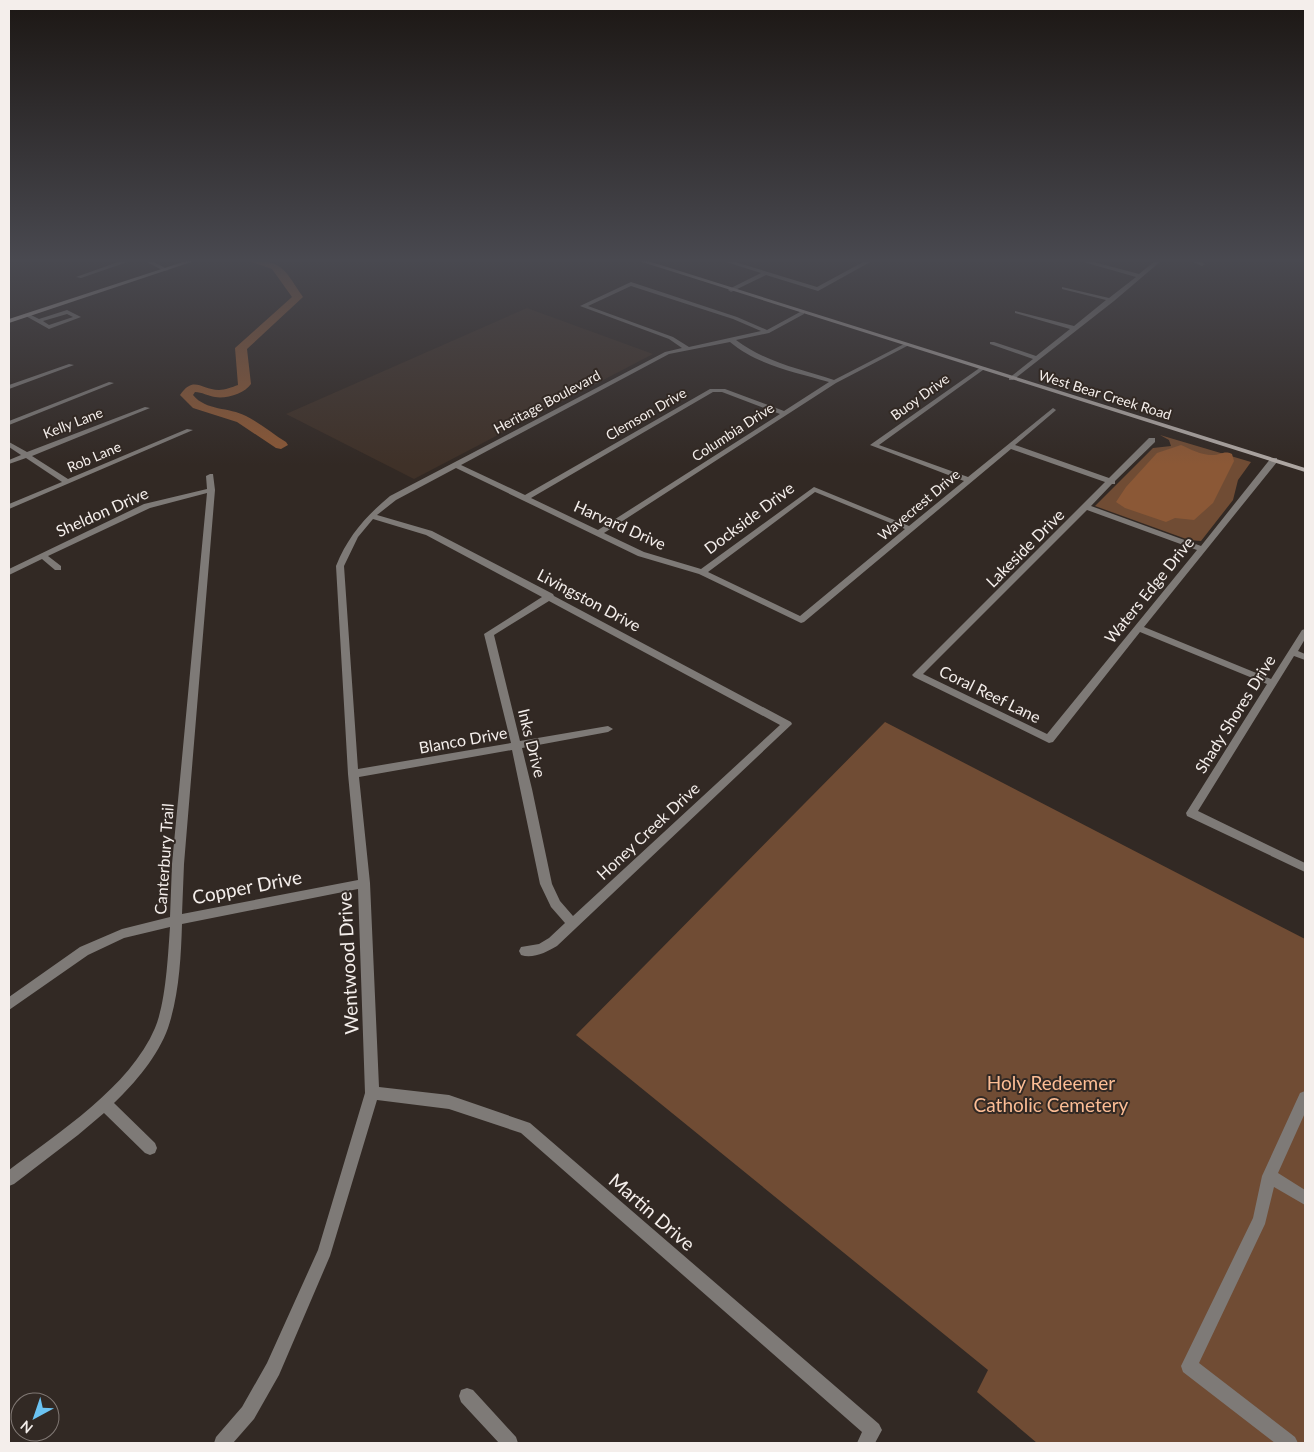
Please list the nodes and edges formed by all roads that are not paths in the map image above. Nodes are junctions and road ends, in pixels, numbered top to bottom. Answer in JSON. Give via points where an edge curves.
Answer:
{"nodes":[{"id":1,"x":645,"y":329,"type":"edge"},
{"id":2,"x":759,"y":329,"type":"edge"},
{"id":3,"x":773,"y":329,"type":"edge"},
{"id":4,"x":854,"y":329,"type":"edge"},
{"id":5,"x":1073,"y":329,"type":"edge"},
{"id":6,"x":767,"y":332,"type":"junction"},
{"id":7,"x":734,"y":340,"type":"junction"},
{"id":8,"x":897,"y":342,"type":"junction"},
{"id":9,"x":992,"y":343,"type":"dead end"},
{"id":10,"x":906,"y":345,"type":"junction"},
{"id":11,"x":686,"y":348,"type":"junction"},
{"id":12,"x":883,"y":356,"type":"junction"},
{"id":13,"x":1037,"y":358,"type":"junction"},
{"id":14,"x":72,"y":365,"type":"dead end"},
{"id":15,"x":981,"y":369,"type":"junction"},
{"id":16,"x":1011,"y":379,"type":"junction"},
{"id":17,"x":834,"y":382,"type":"junction"},
{"id":18,"x":111,"y":384,"type":"dead end"},
{"id":19,"x":9,"y":388,"type":"edge"},
{"id":20,"x":147,"y":408,"type":"dead end"},
{"id":21,"x":1053,"y":410,"type":"dead end"},
{"id":22,"x":786,"y":414,"type":"junction"},
{"id":23,"x":9,"y":423,"type":"edge"},
{"id":24,"x":189,"y":430,"type":"dead end"},
{"id":25,"x":1152,"y":440,"type":"dead end"},
{"id":26,"x":9,"y":444,"type":"edge"},
{"id":27,"x":1010,"y":446,"type":"junction"},
{"id":28,"x":26,"y":455,"type":"junction"},
{"id":29,"x":1274,"y":460,"type":"junction"},
{"id":30,"x":9,"y":462,"type":"edge"},
{"id":31,"x":456,"y":466,"type":"junction"},
{"id":32,"x":1305,"y":470,"type":"edge"},
{"id":33,"x":210,"y":476,"type":"dead end"},
{"id":34,"x":969,"y":480,"type":"junction"},
{"id":35,"x":67,"y":482,"type":"junction"},
{"id":36,"x":1112,"y":482,"type":"junction"},
{"id":37,"x":420,"y":484,"type":"joint"},
{"id":38,"x":211,"y":490,"type":"junction"},
{"id":39,"x":525,"y":498,"type":"junction"},
{"id":40,"x":9,"y":507,"type":"edge"},
{"id":41,"x":1087,"y":507,"type":"junction"},
{"id":42,"x":371,"y":516,"type":"junction"},
{"id":43,"x":911,"y":528,"type":"junction"},
{"id":44,"x":599,"y":533,"type":"junction"},
{"id":45,"x":1202,"y":549,"type":"junction"},
{"id":46,"x":43,"y":556,"type":"junction"},
{"id":47,"x":58,"y":568,"type":"dead end"},
{"id":48,"x":9,"y":572,"type":"edge"},
{"id":49,"x":702,"y":572,"type":"junction"},
{"id":50,"x":550,"y":596,"type":"junction"},
{"id":51,"x":801,"y":620,"type":"joint"},
{"id":52,"x":1138,"y":628,"type":"junction"},
{"id":53,"x":1305,"y":632,"type":"edge"},
{"id":54,"x":1293,"y":652,"type":"junction"},
{"id":55,"x":1305,"y":657,"type":"edge"},
{"id":56,"x":917,"y":675,"type":"joint"},
{"id":57,"x":1273,"y":683,"type":"junction"},
{"id":58,"x":787,"y":724,"type":"joint"},
{"id":59,"x":608,"y":729,"type":"dead end"},
{"id":60,"x":1048,"y":739,"type":"joint"},
{"id":61,"x":516,"y":746,"type":"junction"},
{"id":62,"x":353,"y":774,"type":"junction"},
{"id":63,"x":1305,"y":868,"type":"edge"},
{"id":64,"x":364,"y":882,"type":"junction"},
{"id":65,"x":176,"y":920,"type":"junction"},
{"id":66,"x":572,"y":923,"type":"junction"},
{"id":67,"x":525,"y":951,"type":"dead end"},
{"id":68,"x":9,"y":1004,"type":"edge"},
{"id":69,"x":372,"y":1093,"type":"junction"},
{"id":70,"x":1305,"y":1098,"type":"edge"},
{"id":71,"x":106,"y":1104,"type":"junction"},
{"id":72,"x":150,"y":1148,"type":"dead end"},
{"id":73,"x":1269,"y":1176,"type":"junction"},
{"id":74,"x":9,"y":1179,"type":"edge"},
{"id":75,"x":1305,"y":1198,"type":"edge"},
{"id":76,"x":467,"y":1396,"type":"dead end"},
{"id":77,"x":869,"y":1437,"type":"edge"},
{"id":78,"x":222,"y":1443,"type":"edge"},
{"id":79,"x":510,"y":1443,"type":"edge"},
{"id":80,"x":1289,"y":1443,"type":"edge"}],
"edges":[{"from":1,"to":11,"type":"street","via":[[671,338]]},
{"from":2,"to":6,"type":"street"},
{"from":3,"to":6,"type":"street","name":"Heritage Boulevard"},
{"from":4,"to":8,"type":"main road","name":"West Bear Creek Road"},
{"from":5,"to":13,"type":"street"},
{"from":6,"to":7,"type":"street","name":"Heritage Boulevard"},
{"from":7,"to":11,"type":"street","name":"Heritage Boulevard"},
{"from":7,"to":17,"type":"street","via":[[741,348],[756,355]]},
{"from":8,"to":10,"type":"main road","name":"West Bear Creek Road"},
{"from":8,"to":12,"type":"street","name":"Columbia Drive","via":[[883,351]]},
{"from":9,"to":13,"type":"street"},
{"from":10,"to":12,"type":"street","name":"Columbia Drive"},
{"from":10,"to":15,"type":"main road","name":"West Bear Creek Road"},
{"from":11,"to":31,"type":"street","name":"Heritage Boulevard","via":[[667,353]]},
{"from":12,"to":17,"type":"street","name":"Columbia Drive"},
{"from":13,"to":16,"type":"street"},
{"from":14,"to":19,"type":"street"},
{"from":15,"to":16,"type":"main road","name":"West Bear Creek Road"},
{"from":15,"to":34,"type":"street","name":"Buoy Drive","via":[[874,445]]},
{"from":16,"to":29,"type":"main road","name":"West Bear Creek Road"},
{"from":17,"to":22,"type":"street","name":"Columbia Drive"},
{"from":18,"to":23,"type":"street"},
{"from":20,"to":28,"type":"street","name":"Kelly Lane"},
{"from":21,"to":27,"type":"street","name":"Wavecrest Drive"},
{"from":22,"to":39,"type":"street","name":"Clemson Drive","via":[[723,390],[712,390]]},
{"from":22,"to":44,"type":"street","name":"Columbia Drive"},
{"from":24,"to":35,"type":"street","name":"Rob Lane"},
{"from":25,"to":36,"type":"street","name":"Lakeside Drive"},
{"from":26,"to":28,"type":"street"},
{"from":27,"to":34,"type":"street","name":"Wavecrest Drive"},
{"from":27,"to":36,"type":"street"},
{"from":28,"to":30,"type":"street","name":"Kelly Lane"},
{"from":28,"to":35,"type":"street"},
{"from":29,"to":32,"type":"main road","name":"West Bear Creek Road"},
{"from":29,"to":45,"type":"street","name":"Waters Edge Drive"},
{"from":31,"to":37,"type":"street","name":"Heritage Boulevard"},
{"from":31,"to":39,"type":"street","name":"Harvard Drive"},
{"from":33,"to":38,"type":"street","name":"Canterbury Trail"},
{"from":34,"to":43,"type":"street","name":"Wavecrest Drive"},
{"from":35,"to":40,"type":"street","name":"Rob Lane"},
{"from":36,"to":41,"type":"street","name":"Lakeside Drive"},
{"from":37,"to":42,"type":"street","name":"Wentwood Drive","via":[[393,498]]},
{"from":38,"to":46,"type":"street","name":"Sheldon Drive","via":[[146,506]]},
{"from":38,"to":65,"type":"street","name":"Canterbury Trail"},
{"from":39,"to":44,"type":"street","name":"Harvard Drive"},
{"from":41,"to":45,"type":"street"},
{"from":41,"to":56,"type":"street","name":"Lakeside Drive"},
{"from":42,"to":50,"type":"street","name":"Livingston Drive","via":[[429,533]]},
{"from":42,"to":62,"type":"street","name":"Wentwood Drive","via":[[347,547],[340,566]]},
{"from":43,"to":49,"type":"street","name":"Dockside Drive","via":[[814,489]]},
{"from":43,"to":51,"type":"street","name":"Wavecrest Drive"},
{"from":44,"to":49,"type":"street","name":"Harvard Drive","via":[[641,554]]},
{"from":45,"to":52,"type":"street","name":"Waters Edge Drive"},
{"from":46,"to":47,"type":"street"},
{"from":46,"to":48,"type":"street","name":"Sheldon Drive"},
{"from":49,"to":51,"type":"street","name":"Harvard Drive"},
{"from":50,"to":58,"type":"street","name":"Livingston Drive"},
{"from":50,"to":61,"type":"street","name":"Inks Drive","via":[[489,634]]},
{"from":52,"to":57,"type":"street"},
{"from":52,"to":60,"type":"street","name":"Waters Edge Drive"},
{"from":53,"to":54,"type":"street","name":"Shady Shores Drive"},
{"from":54,"to":55,"type":"street"},
{"from":54,"to":57,"type":"street","name":"Shady Shores Drive"},
{"from":56,"to":60,"type":"street","name":"Coral Reef Lane"},
{"from":57,"to":63,"type":"street","name":"Shady Shores Drive","via":[[1191,812]]},
{"from":58,"to":66,"type":"street","name":"Honey Creek Drive"},
{"from":59,"to":61,"type":"street","name":"Blanco Drive"},
{"from":61,"to":62,"type":"street","name":"Blanco Drive"},
{"from":61,"to":66,"type":"street","name":"Inks Drive","via":[[546,884],[555,904]]},
{"from":62,"to":64,"type":"street","name":"Wentwood Drive"},
{"from":64,"to":65,"type":"street","name":"Copper Drive"},
{"from":64,"to":69,"type":"street","name":"Wentwood Drive"},
{"from":65,"to":68,"type":"street","name":"Copper Drive","via":[[122,934],[84,952]]},
{"from":65,"to":71,"type":"street","name":"Canterbury Trail","via":[[170,992],[161,1029],[143,1060]]},
{"from":66,"to":67,"type":"street","name":"Honey Creek Drive","via":[[553,942],[540,949]]},
{"from":69,"to":77,"type":"street","name":"Martin Drive","via":[[449,1102],[525,1128]]},
{"from":69,"to":78,"type":"street","name":"Wentwood Drive","via":[[325,1251],[273,1369],[248,1413]]},
{"from":70,"to":73,"type":"street"},
{"from":71,"to":72,"type":"street"},
{"from":71,"to":74,"type":"street","name":"Canterbury Trail"},
{"from":73,"to":75,"type":"street"},
{"from":73,"to":80,"type":"street","via":[[1260,1219],[1189,1366]]},
{"from":76,"to":79,"type":"street"}]}
